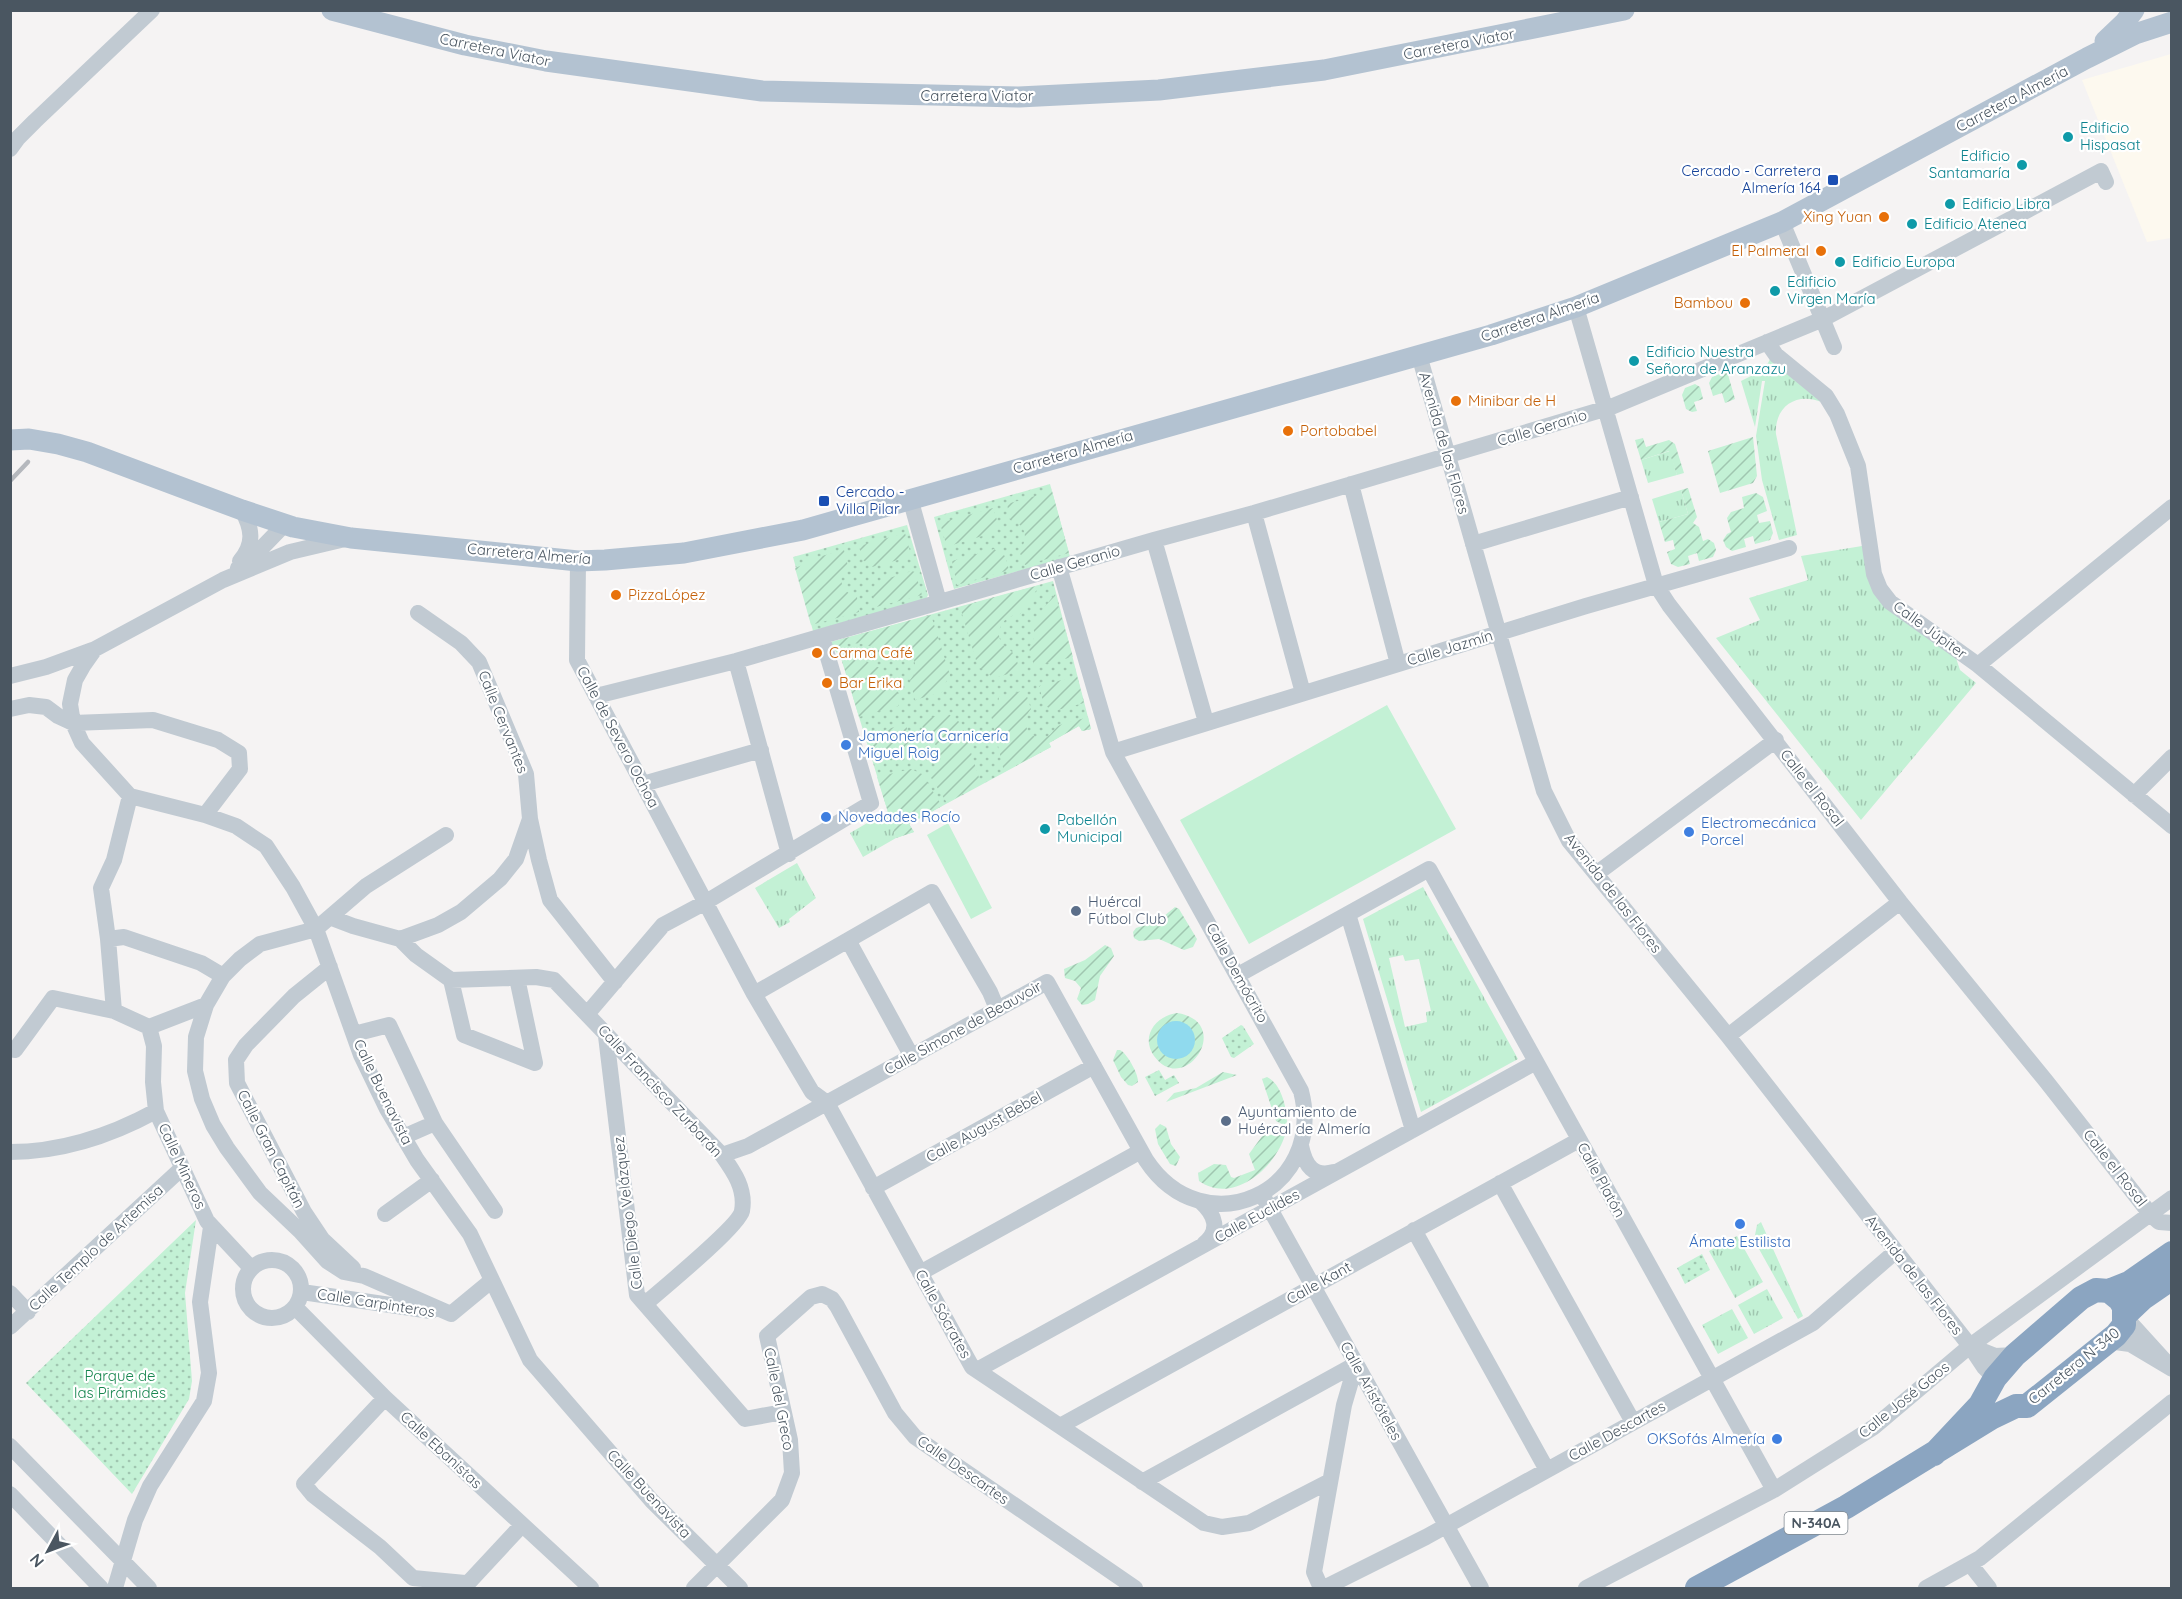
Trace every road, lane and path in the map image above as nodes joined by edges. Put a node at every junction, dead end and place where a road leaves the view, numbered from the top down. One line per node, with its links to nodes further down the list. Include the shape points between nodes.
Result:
1 (152, 10): 8 (street)
2 (332, 10): 3 (main road, Carretera Viator, via 465,45 546,61 762,91 1019,97 1159,90 1324,70)
3 (1624, 10)
4 (2134, 10): 7 (main road)
5 (2172, 22): 7 (main road, via 2135,34)
6 (2172, 37): 7 (main road)
7 (2087, 58): 10 (main road, Carretera Almería)
8 (10, 149)
9 (2106, 182): 12 (street, Calle Geranio, via 2101,171)
10 (1782, 222): 11 (main road, Carretera Almería); 12 (street)
11 (1576, 307): 15 (main road, Carretera Almería); 16 (street, Calle el Rosal)
12 (1822, 319): 13 (street, Calle Geranio); 14 (street)
13 (1767, 342): 16 (street, Calle Geranio); 42 (street, Calle Júpiter, via 1776,355 1826,396 1837,414 1858,466 1874,574 1880,589 1890,602)
14 (1834, 348)
15 (1419, 355): 18 (street, Avenida de las Flores); 21 (main road, Carretera Almería)
16 (1605, 409): 18 (street, Calle Geranio); 20 (street, Calle el Rosal)
17 (10, 440): 23 (main road, Carretera Almería, via 29,439 87,452)
18 (1448, 456): 19 (street, Calle Geranio); 28 (street, Avenida de las Flores)
19 (1351, 484): 24 (street, Calle Geranio); 41 (street)
20 (1631, 497): 28 (street); 34 (street, Calle el Rosal)
21 (910, 498): 31 (main road, Carretera Almería, via 803,530 684,553); 35 (street)
22 (2172, 507): 42 (street)
23 (242, 510): 25 (main road, Carretera Almería); 33 (street, via 252,539)
24 (1254, 513): 27 (street, Calle Geranio); 44 (street)
25 (289, 525): 26 (main road, Carretera Almería); 30 (street, via 287,542); 33 (street)
26 (351, 538): 30 (street); 31 (main road, Carretera Almería)
27 (1154, 540): 32 (street, Calle Geranio); 47 (street)
28 (1473, 544): 37 (street, Avenida de las Flores)
29 (1789, 548): 34 (street, Calle Jazmín)
30 (267, 561): 33 (street)
31 (578, 561): 45 (street, Calle de Severo Ochoa, via 577,660)
32 (1059, 567): 35 (street, Calle Geranio); 51 (street, Calle Demócrito)
33 (224, 580): 39 (street)
34 (1656, 585): 37 (street, Calle Jazmín); 49 (street, Calle el Rosal)
35 (939, 602): 38 (street, Calle Geranio)
36 (418, 613): 57 (street, Calle Cervantes, via 462,643 479,662 526,774)
37 (1498, 633): 41 (street, Calle Jazmín); 61 (street, Avenida de las Flores, via 1544,791 1569,841)
38 (822, 636): 40 (street, Calle Geranio); 60 (street, via 871,803)
39 (95, 649): 43 (street); 48 (street, via 75,680 70,704)
40 (736, 661): 45 (street, Calle Geranio); 50 (street)
41 (1398, 664): 44 (street, Calle Jazmín)
42 (1978, 665): 54 (street, Calle Júpiter)
43 (10, 676)
44 (1303, 693): 47 (street, Calle Jazmín)
45 (596, 696): 53 (street, Calle de Severo Ochoa)
46 (10, 709): 48 (street, via 46,707)
47 (1206, 722): 51 (street, Calle Jazmín)
48 (73, 723): 55 (street, via 82,743); 56 (street, via 153,720 218,740 239,753 240,769)
49 (1776, 740): 61 (street); 63 (street, Calle el Rosal)
50 (761, 750): 53 (street); 60 (street)
51 (1113, 752): 71 (street, Calle Demócrito)
52 (2172, 757): 54 (street)
53 (643, 784): 62 (street, Calle de Severo Ochoa)
54 (2134, 795): 58 (street, Calle Júpiter)
55 (130, 796): 56 (street, Calle Buenavista); 67 (street, via 114,860 101,888)
56 (205, 814): 66 (street, Calle Buenavista, via 236,826 266,846)
57 (530, 819): 68 (street, Calle Cervantes, via 516,859 485,894 438,925); 75 (street, via 550,900)
58 (2172, 826)
59 (446, 835): 65 (street, Calle Gran Capitán, via 366,886)
60 (789, 854): 62 (street)
61 (1596, 874): 84 (street, Avenida de las Flores)
62 (706, 902): 75 (street, via 663,925); 76 (street, Calle Sócrates)
63 (1900, 902): 84 (street); 110 (street, Calle el Rosal)
64 (1348, 914): 71 (street); 87 (street, Calle Platón, via 1429,869); 92 (street)
65 (332, 918): 66 (street, Calle Gran Capitán); 68 (street)
66 (316, 929): 70 (street, Calle Buenavista); 72 (street, Calle Gran Capitán, via 260,944)
67 (108, 939): 72 (street, via 124,937 201,963); 79 (street)
68 (400, 939): 74 (street)
69 (848, 940): 76 (street); 78 (street, via 932,892); 86 (street)
70 (330, 967): 82 (street, Calle Buenavista); 119 (street, Calle Gran Capitán, via 272,1016 246,1045 236,1060 235,1070 237,1083 304,1212 322,1239)
71 (1238, 975): 95 (street, Calle Demócrito, via 1301,1091 1306,1118)
72 (223, 976): 77 (street, Calle Gran Capitán)
73 (516, 978): 74 (street, Calle Francisco Zurbarán); 74 (street, via 535,1064 464,1035); 80 (street, Calle Francisco Zurbarán, via 554,980)
74 (451, 980)
75 (615, 982): 80 (street)
76 (754, 994): 89 (street, Calle Sócrates, via 812,1092)
77 (206, 1005): 81 (street); 119 (street, Calle Gran Capitán, via 196,1037 195,1071 213,1125 260,1192 327,1261 344,1272)
78 (997, 1009): 86 (street, Calle Simone de Beauvoir); 88 (street, Calle Simone de Beauvoir, via 1047,982)
79 (114, 1011): 81 (street); 85 (street, via 53,998)
80 (588, 1013): 83 (street, Calle Francisco Zurbarán)
81 (149, 1027): 90 (street, Calle Mineros, via 154,1046)
82 (354, 1034): 91 (street, via 389,1025); 93 (street, Calle Buenavista, via 387,1109)
83 (606, 1036): 98 (street, Calle Francisco Zurbarán); 127 (street, Calle Diego Velázquez, via 637,1295)
84 (1728, 1036): 115 (street, Avenida de las Flores)
85 (15, 1050)
86 (912, 1056): 89 (street, Calle Simone de Beauvoir)
87 (1536, 1062): 92 (street, Calle Euclides); 94 (street, Calle Platón)
88 (1094, 1066): 96 (street); 103 (street, Calle August Bebel)
89 (826, 1103): 98 (street, Calle Simone de Beauvoir, via 748,1146); 103 (street, Calle Sócrates)
90 (156, 1111): 97 (street, via 73,1145); 99 (street, Calle Mineros)
91 (435, 1123): 93 (street); 108 (street)
92 (1413, 1130): 100 (street, Calle Euclides)
93 (404, 1137): 101 (street, Calle Buenavista)
94 (1579, 1140): 102 (street, Calle Kant); 139 (street, Calle Platón)
95 (1301, 1146): 100 (street, via 1311,1170 1323,1174); 104 (street, Calle Demócrito, via 1288,1171)
96 (1141, 1151): 106 (street, via 1164,1182); 118 (street)
97 (10, 1152)
98 (722, 1155): 127 (street, Calle Francisco Zurbarán, via 740,1185 742,1214)
99 (182, 1168): 112 (street, Calle Mineros); 128 (street, Calle Templo de Artemisa)
100 (1340, 1170): 107 (street, Calle Euclides)
101 (432, 1180): 109 (street); 121 (street, Calle Buenavista, via 470,1234)
102 (1500, 1183): 113 (street, Calle Kant); 144 (street)
103 (873, 1188): 118 (street, Calle Sócrates)
104 (1262, 1194): 106 (street, via 1229,1204); 107 (street, Calle Aristóteles)
105 (2172, 1198): 110 (street, Calle José Gaos)
106 (1201, 1202): 114 (street, via 1215,1222 1213,1235)
107 (1270, 1209): 114 (street, Calle Euclides); 122 (street, Calle Aristóteles)
108 (495, 1211)
109 (385, 1214)
110 (2151, 1215): 111 (street, via 2159,1222); 133 (street, Calle José Gaos)
111 (2172, 1223)
112 (211, 1227): 117 (street, Calle Mineros); 155 (street, via 200,1302 209,1373 204,1401 150,1486)
113 (1414, 1230): 122 (street, Calle Kant); 148 (street)
114 (1201, 1246): 137 (street, Calle Euclides)
115 (1895, 1252): 133 (street, Avenida de las Flores); 139 (street, Calle Descartes, via 1813,1323)
116 (2172, 1253): 123 (highway, N-340A)
117 (251, 1268): 126 (street, via 267,1260 285,1262 300,1280); 126 (street, via 243,1290 253,1310 274,1318 286,1315)
118 (920, 1273): 137 (street, Calle Sócrates)
119 (364, 1276): 129 (street, Calle Gran Capitán)
120 (2172, 1278): 130 (highway, Carretera N-340 / N-340A)
121 (491, 1281): 129 (street); 157 (street, Calle Buenavista, via 530,1360 652,1501)
122 (1313, 1286): 135 (street, Calle Aristóteles); 145 (street, Calle Kant)
123 (2109, 1292): 130 (highway, Carretera N-340, via 2120,1300); 134 (highway, Carretera N-340 / N-340A, via 2096,1290 2081,1298)
124 (10, 1293): 128 (street)
125 (811, 1298): 143 (street, Calle del Greco, via 767,1336); 164 (street, Calle Descartes, via 822,1294 832,1299 895,1413 915,1437)
126 (298, 1300): 129 (street, Calle Carpinteros); 140 (street, Calle Ebanistas)
127 (645, 1304): 143 (street, Calle Diego Velázquez, via 745,1419)
128 (28, 1312): 131 (street, Calle Templo de Artemisa)
129 (451, 1314)
130 (2124, 1316): 132 (highway, Carretera N-340 / N-340A, via 2124,1325); 136 (street)
131 (10, 1327)
132 (2108, 1341): 136 (street, via 2130,1344); 142 (highway, Carretera N-340 / N-340A, via 2027,1406)
133 (1970, 1346): 134 (street, Avenida de las Flores, via 1995,1356); 138 (street, Avenida de las Flores); 151 (street, Calle José Gaos, via 1874,1427)
134 (2015, 1355): 138 (highway, Carretera N-340 / N-340A)
135 (1356, 1364): 149 (street); 150 (street); 154 (street, Calle Aristóteles)
136 (2172, 1369)
137 (977, 1370): 145 (street, Calle Sócrates)
138 (1995, 1378): 142 (highway, Carretera N-340, via 1998,1393 2008,1404); 147 (highway, Carretera N-340 / N-340A, via 1980,1405)
139 (1712, 1379): 144 (street, Calle Descartes); 151 (street, Calle Platón)
140 (386, 1398): 153 (street, Calle Ebanistas); 153 (street, via 304,1484 313,1495 413,1578 470,1581)
141 (2172, 1402): 156 (street)
142 (2016, 1406): 147 (highway, Carretera N-340 / N-340A)
143 (783, 1412): 157 (street, Calle del Greco, via 792,1473 782,1500)
144 (1633, 1422): 148 (street, Calle Descartes)
145 (1060, 1426): 150 (street, Calle Sócrates)
146 (10, 1446): 155 (street)
147 (1934, 1454): 168 (highway, Carretera N-340 / N-340A)
148 (1547, 1470): 154 (street, Calle Descartes)
149 (1330, 1481): 150 (street, Calle Sócrates, via 1249,1523 1222,1527 1197,1519); 165 (street, via 1314,1572)
150 (1142, 1482)
151 (1774, 1490): 167 (street, Calle José Gaos)
152 (10, 1494): 158 (street)
153 (522, 1525): 161 (street, Calle Ebanistas)
154 (1446, 1526): 165 (street, Calle Descartes); 166 (street, Calle Aristóteles)
155 (122, 1560): 159 (street); 160 (street)
156 (1970, 1564): 169 (street); 170 (street)
157 (717, 1565): 162 (street, Calle del Greco); 163 (street, Calle Buenavista)
158 (100, 1588)
159 (115, 1588)
160 (148, 1588)
161 (591, 1588)
162 (694, 1588)
163 (740, 1588)
164 (1135, 1588)
165 (1322, 1588)
166 (1481, 1588)
167 (1586, 1588)
168 (1697, 1588)
169 (1926, 1588)
170 (1989, 1588)

